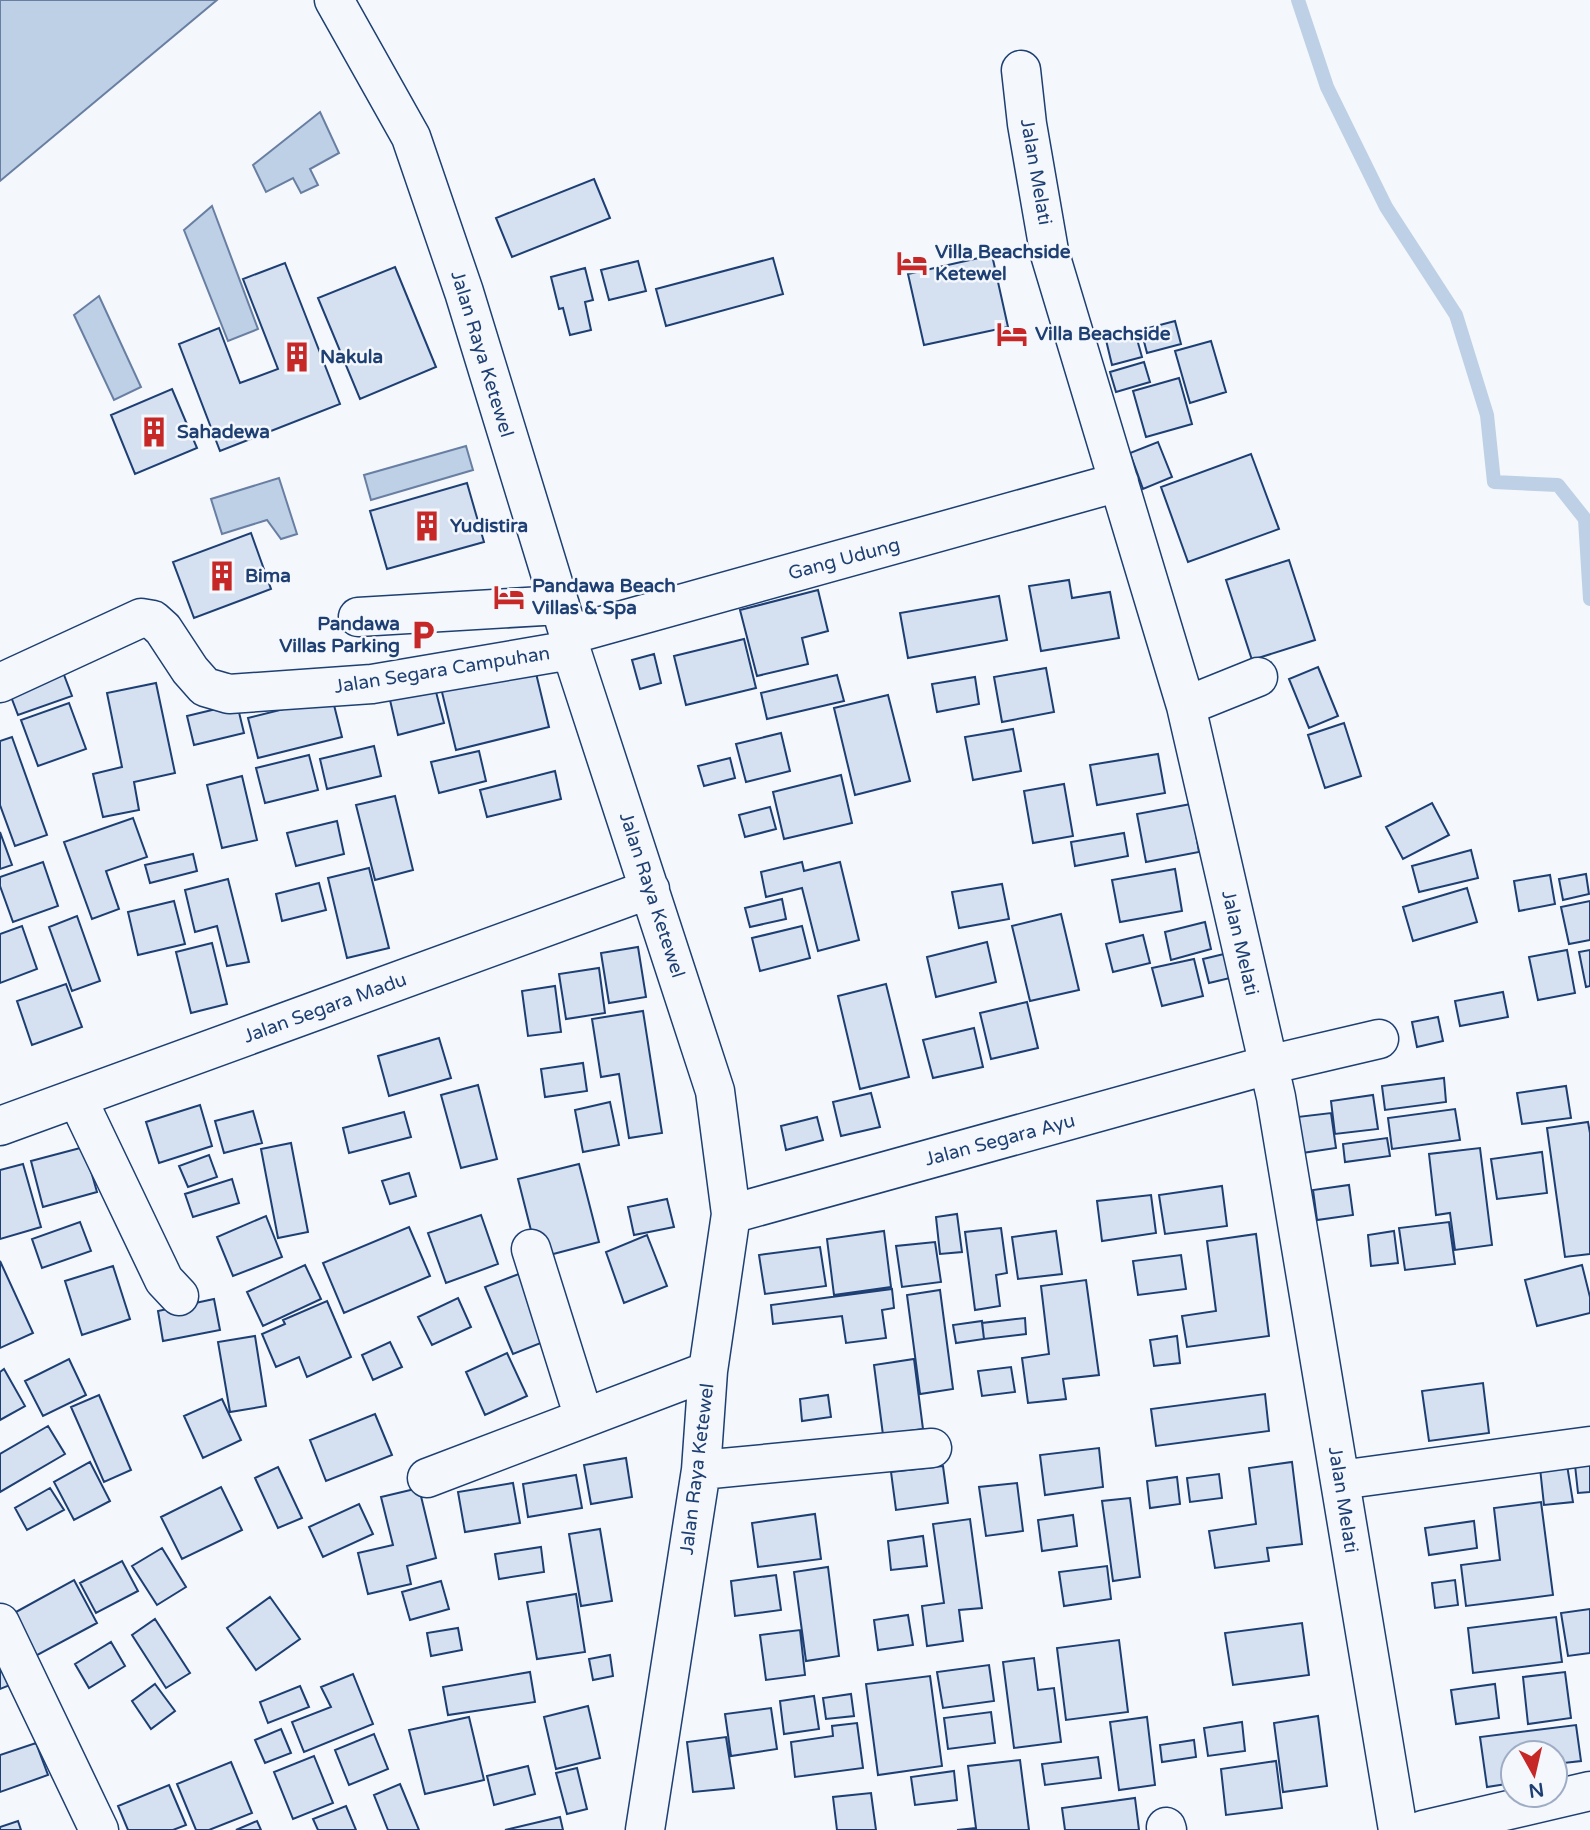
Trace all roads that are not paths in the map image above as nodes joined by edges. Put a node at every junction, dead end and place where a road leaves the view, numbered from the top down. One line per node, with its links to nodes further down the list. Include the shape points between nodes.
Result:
1 (334, 0): 5 (street, Jalan Raya Ketewel, via 411,137 464,292)
2 (1021, 70): 3 (street, Jalan Melati, via 1049,251)
3 (1119, 482): 5 (street, Gang Udung); 8 (street, Jalan Melati)
4 (358, 617): 5 (street)
5 (567, 630): 7 (street, Jalan Segara Campuhan, via 372,684 229,694 205,687 163,629 153,620 141,618); 9 (street, Jalan Raya Ketewel)
6 (1258, 677): 8 (street)
7 (0, 683)
8 (1186, 706): 11 (street, Jalan Melati)
9 (650, 889): 12 (street, Jalan Segara Madu); 14 (street, Jalan Raya Ketewel, via 715,1091)
10 (1379, 1039): 11 (street, Jalan Segara Ayu)
11 (1268, 1065): 14 (street, Jalan Segara Ayu); 23 (street, Jalan Melati)
12 (77, 1098): 13 (street, Jalan Segara Madu); 16 (street, via 164,1280)
13 (0, 1126)
14 (731, 1214): 17 (street, Jalan Raya Ketewel)
15 (531, 1250): 18 (street)
16 (179, 1296)
17 (708, 1371): 18 (street); 21 (street, Jalan Raya Ketewel)
18 (584, 1418): 22 (street)
19 (932, 1447): 21 (street)
20 (1590, 1447): 23 (street)
21 (701, 1470): 27 (street, Jalan Raya Ketewel)
22 (427, 1478)
23 (1340, 1480): 28 (street, Jalan Melati)
24 (0, 1623): 26 (street)
25 (1590, 1791): 29 (street)
26 (99, 1830)
27 (645, 1830)
28 (1398, 1830)
29 (1423, 1830)

